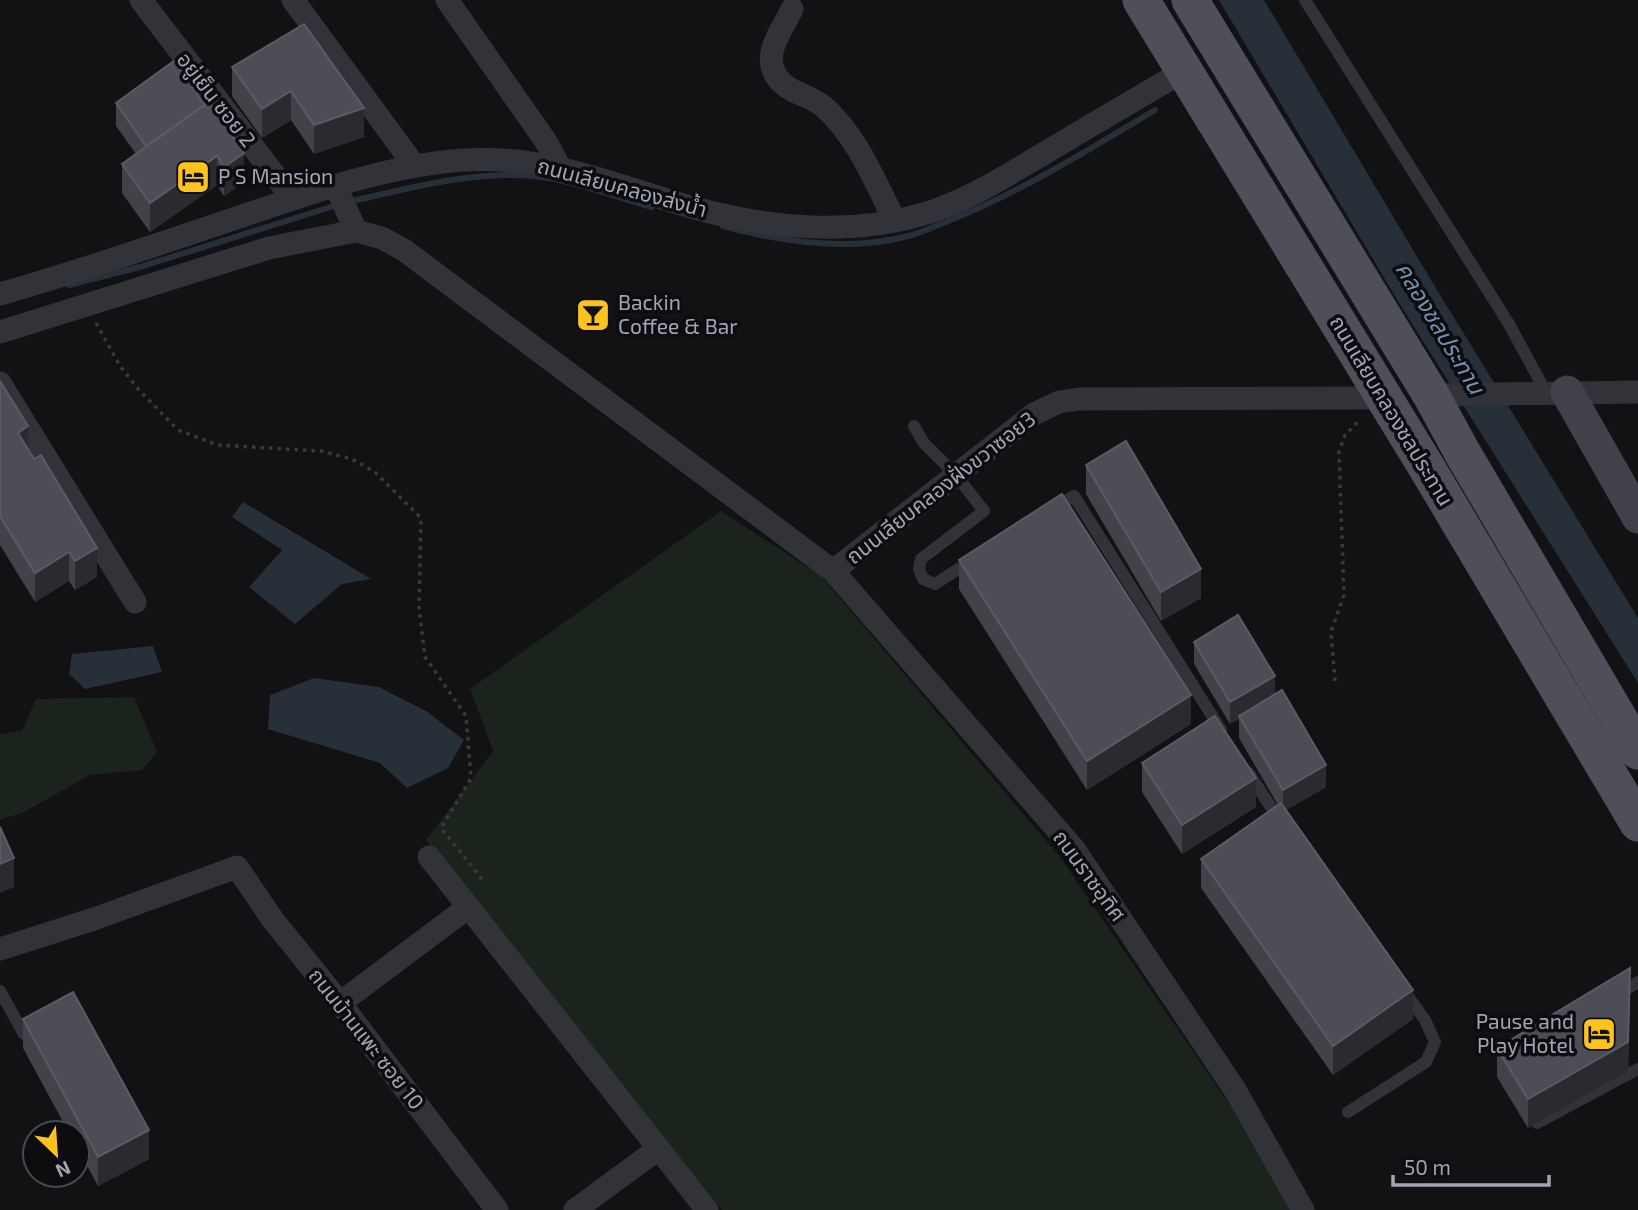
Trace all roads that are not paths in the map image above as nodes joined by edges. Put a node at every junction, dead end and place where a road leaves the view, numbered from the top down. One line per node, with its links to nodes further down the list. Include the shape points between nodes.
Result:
1 (141, 0): 12 (street, อยู่เย็น ซอย 2)
2 (447, 0): 10 (street)
3 (1141, 0): 8 (main road, ถนนเลียบคลองชลประทาน)
4 (1190, 0): 15 (main road, ถนนเลียบคลองชลประทาน)
5 (1305, 0): 21 (lane)
6 (299, 2): 9 (street)
7 (792, 9): 13 (street, via 774,42 775,74 786,87 823,106 852,139)
8 (1184, 71): 13 (street, ถนนเลียบคลองส่งน้ำ, via 990,186); 19 (main road, ถนนเลียบคลองชลประทาน)
9 (414, 165): 10 (street, ถนนเลียบคลองส่งน้ำ, via 504,159); 11 (street, ถนนเลียบคลองส่งน้ำ)
10 (559, 166): 13 (street, ถนนเลียบคลองส่งน้ำ, via 715,214 782,225 843,227)
11 (337, 187): 12 (street, ถนนเลียบคลองส่งน้ำ); 14 (street)
12 (293, 200): 16 (street, ถนนเลียบคลองส่งน้ำ)
13 (895, 221)
14 (356, 231): 17 (street, via 269,248); 30 (street, ถนนเลียบคลองฝั่งขวาซอย3, via 404,250)
15 (1346, 255): 19 (main road, via 1344,302 1384,371 1378,376); 22 (main road, ถนนเลียบคลองชลประทาน)
16 (0, 294)
17 (0, 332)
18 (0, 383): 31 (street)
19 (1380, 391): 25 (main road, ถนนเลียบคลองชลประทาน); 26 (street, ถนนเลียบคลองฝั่งขวาซอย3, via 1059,402 1034,414)
20 (1638, 392): 21 (street)
21 (1557, 393): 22 (street); 27 (main road)
22 (1431, 395): 24 (main road, ถนนเลียบคลองชลประทาน)
23 (914, 426): 26 (lane, via 923,442)
24 (1462, 452): 25 (main road, via 1434,417 1415,413 1409,429); 33 (main road, ถนนเลียบคลองชลประทาน)
25 (1427, 468): 35 (main road, ถนนเลียบคลองชลประทาน)
26 (956, 475): 29 (lane, via 984,511 921,559 919,569 923,579 935,584); 30 (street, ถนนเลียบคลองฝั่งขวาซอย3)
27 (1638, 517)
28 (1039, 518): 32 (lane, via 1074,496)
29 (981, 554)
30 (833, 571): 53 (street, ถนนราชอุทิศ, via 1074,849 1235,1090)
31 (135, 602)
32 (1230, 744)
33 (1638, 751)
34 (1237, 755): 36 (lane)
35 (1638, 823)
36 (1290, 836)
37 (429, 857): 38 (street)
38 (467, 908): 43 (street); 49 (street)
39 (0, 949): 43 (street, ถนนบ้านแพะ ซอย 10, via 237,867)
40 (1393, 977): 48 (lane, via 1425,1020 1435,1042 1426,1062)
41 (1638, 982): 44 (lane)
42 (0, 991): 45 (lane)
43 (340, 1003): 50 (street, ถนนบ้านแพะ ซอย 10)
44 (1604, 1004)
45 (24, 1034)
46 (1638, 1069): 47 (lane, via 1537,1123)
47 (1523, 1101)
48 (1348, 1112)
49 (658, 1149): 51 (street); 52 (street)
50 (497, 1210)
51 (575, 1210)
52 (707, 1210)
53 (1303, 1210)

